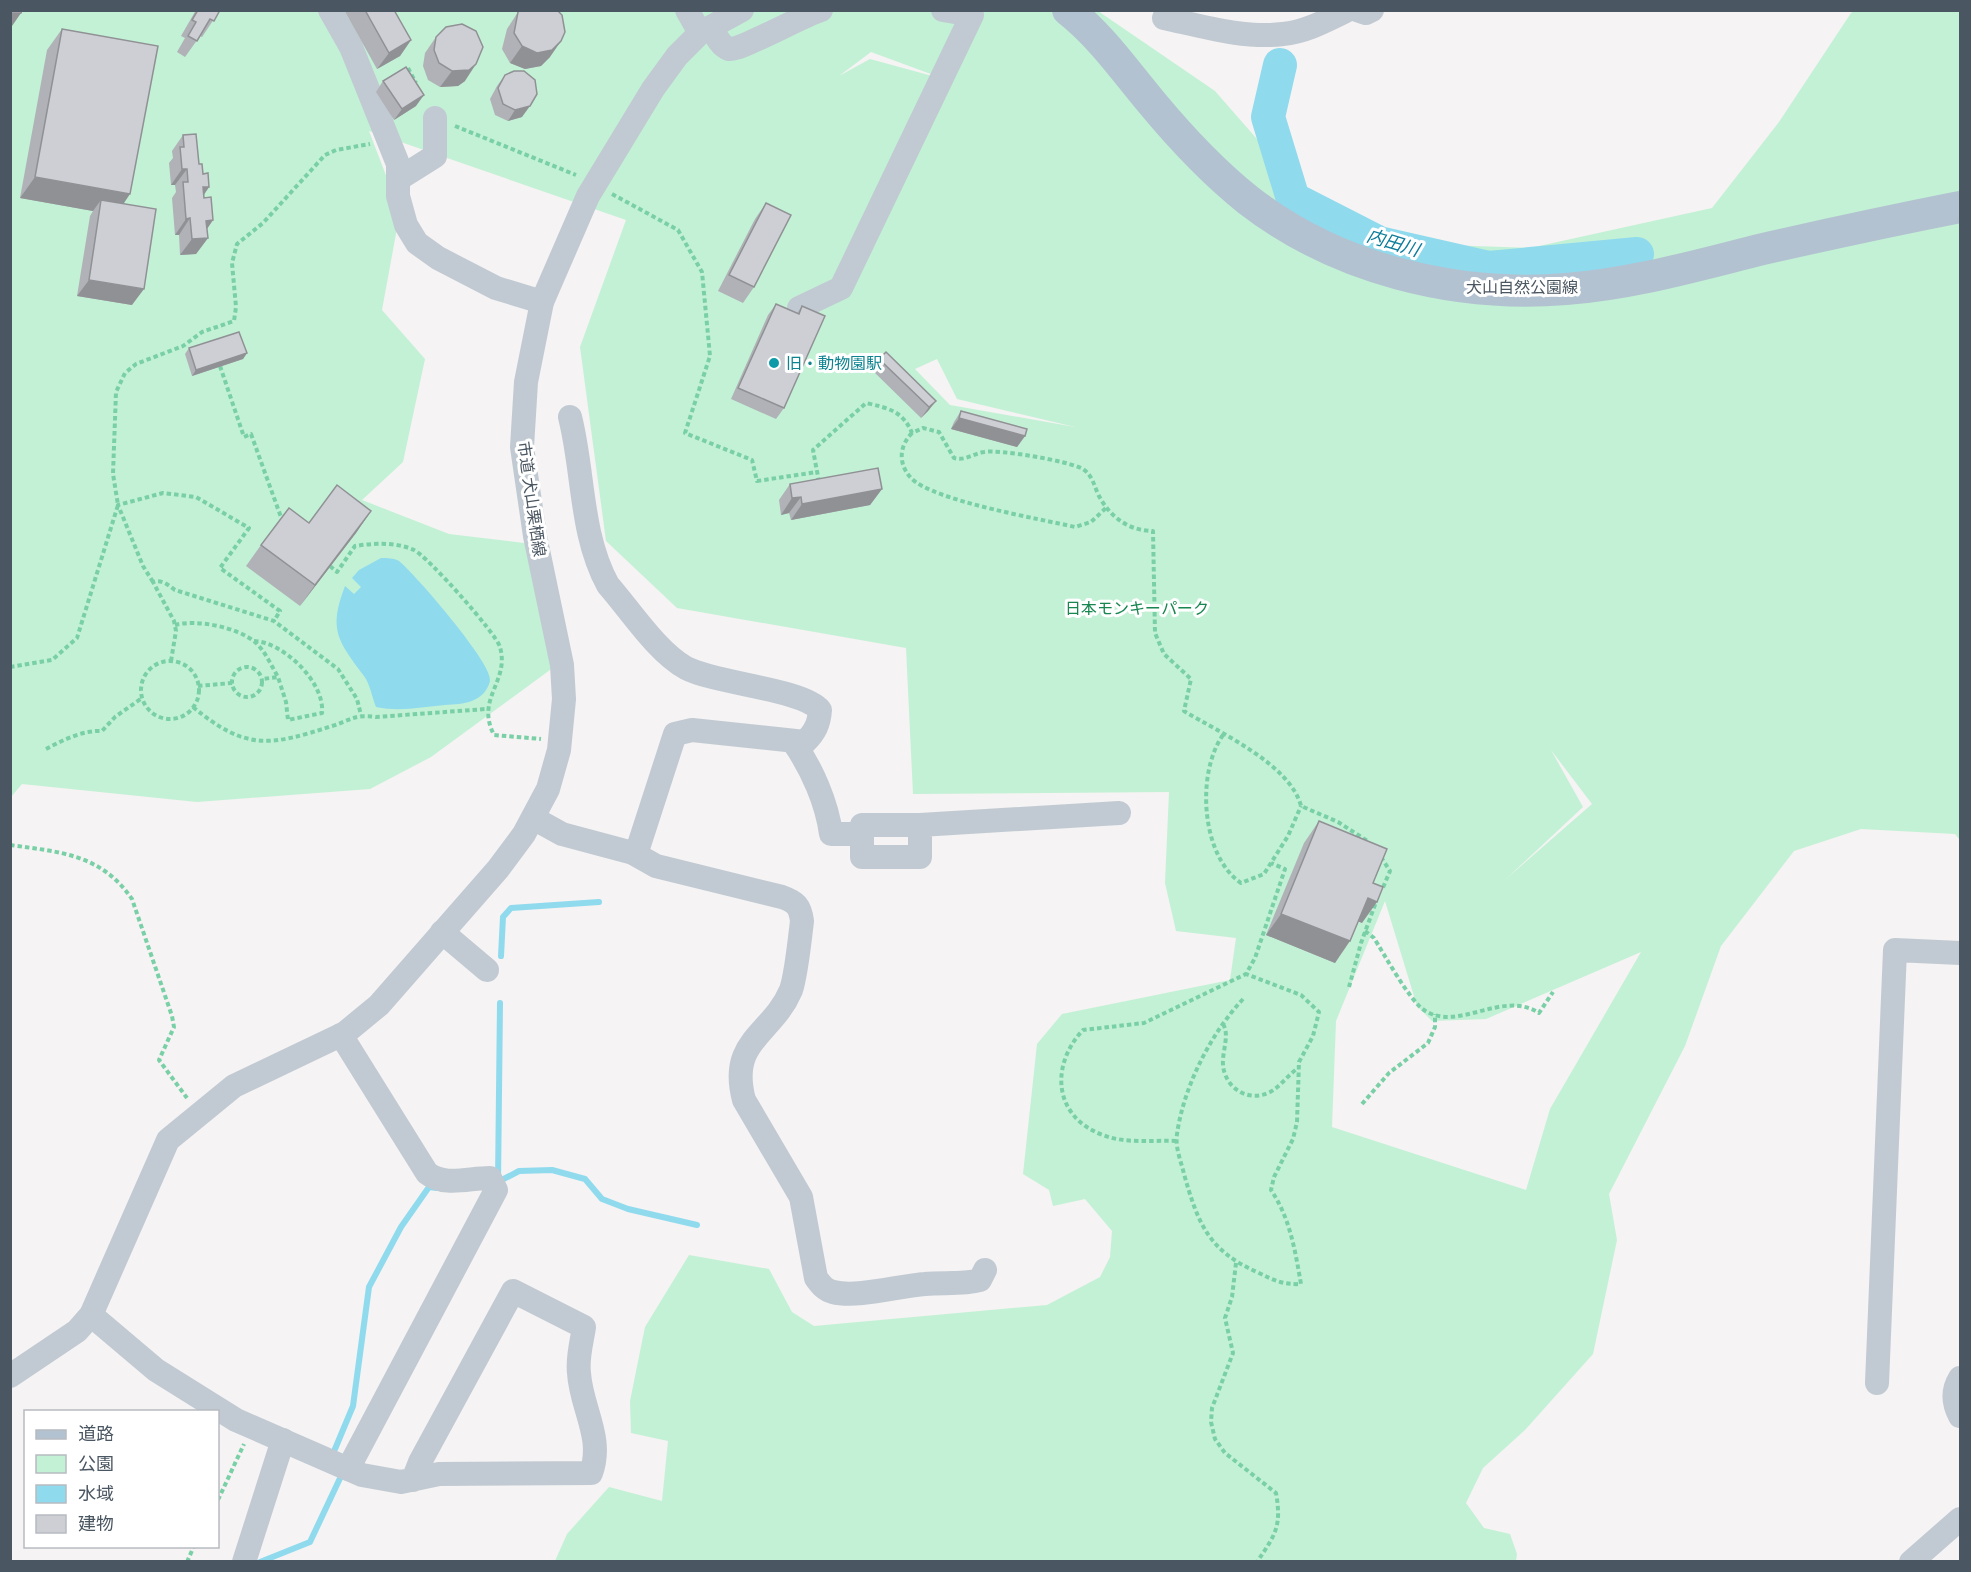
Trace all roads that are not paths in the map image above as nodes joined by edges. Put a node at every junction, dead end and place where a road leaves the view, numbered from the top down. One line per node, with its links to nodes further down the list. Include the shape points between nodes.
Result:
1 (330, 10): 13 (street, via 351,47 398,164)
2 (687, 10): 11 (street)
3 (742, 10): 11 (street, 市道 犬山栗栖線)
4 (821, 10): 11 (street, via 740,49 729,49)
5 (943, 10): 16 (street, via 972,15 841,288)
6 (1068, 10): 14 (main road, 犬山自然公園線, via 1093,30 1199,155 1248,200 1314,242 1395,274 1462,288 1565,289 1638,279)
7 (1348, 10): 10 (street, via 1311,28 1282,35 1245,33)
8 (1357, 10): 9 (street)
9 (1372, 10)
10 (1164, 18)
11 (705, 30): 15 (street, 市道 犬山栗栖線, via 677,56 653,89 588,196)
12 (435, 118): 13 (street, via 435,156)
13 (400, 178): 15 (street, via 398,196 406,225 417,243 496,288)
14 (1960, 207)
15 (542, 302): 21 (street, 市道 犬山栗栖線, via 526,381 522,447 535,536 562,665 564,699 556,765)
16 (799, 308)
17 (570, 417): 18 (street, via 578,446 585,511 608,585 666,654 685,667 716,679 814,703 820,710 814,734 805,742)
18 (795, 743): 22 (street, via 823,802 831,834); 23 (street, via 692,730 675,734)
19 (1119, 813): 20 (street)
20 (920, 825): 22 (street, via 862,825); 22 (street, via 920,858 862,858)
21 (529, 826): 23 (street); 24 (street, 市道 犬山栗栖線)
22 (861, 834)
23 (633, 853): 28 (street, via 656,866 782,897 796,903 801,911 792,988 742,1057 740,1084 744,1100 801,1197 816,1278 823,1288 850,1293 970,1283 980,1280)
24 (442, 932): 26 (street); 27 (street, 市道 犬山栗栖線, via 379,1005)
25 (1960, 953): 32 (street, via 1895,950)
26 (487, 970)
27 (341, 1035): 29 (street, 市道 犬山栗栖線, via 234,1086 168,1140); 35 (street, via 427,1173 448,1181 490,1178 496,1190)
28 (985, 1270)
29 (91, 1315): 30 (street, via 77,1331); 34 (street, via 156,1370 236,1420)
30 (10, 1376)
31 (1960, 1378): 33 (street, via 1954,1393)
32 (1877, 1383)
33 (1960, 1416)
34 (283, 1440): 35 (street); 38 (street)
35 (348, 1469): 36 (street, via 378,1480)
36 (413, 1480): 36 (street, via 513,1291 584,1327 578,1373 597,1458 591,1473 439,1474)
37 (1960, 1519): 39 (street)
38 (244, 1562)
39 (1911, 1562)

